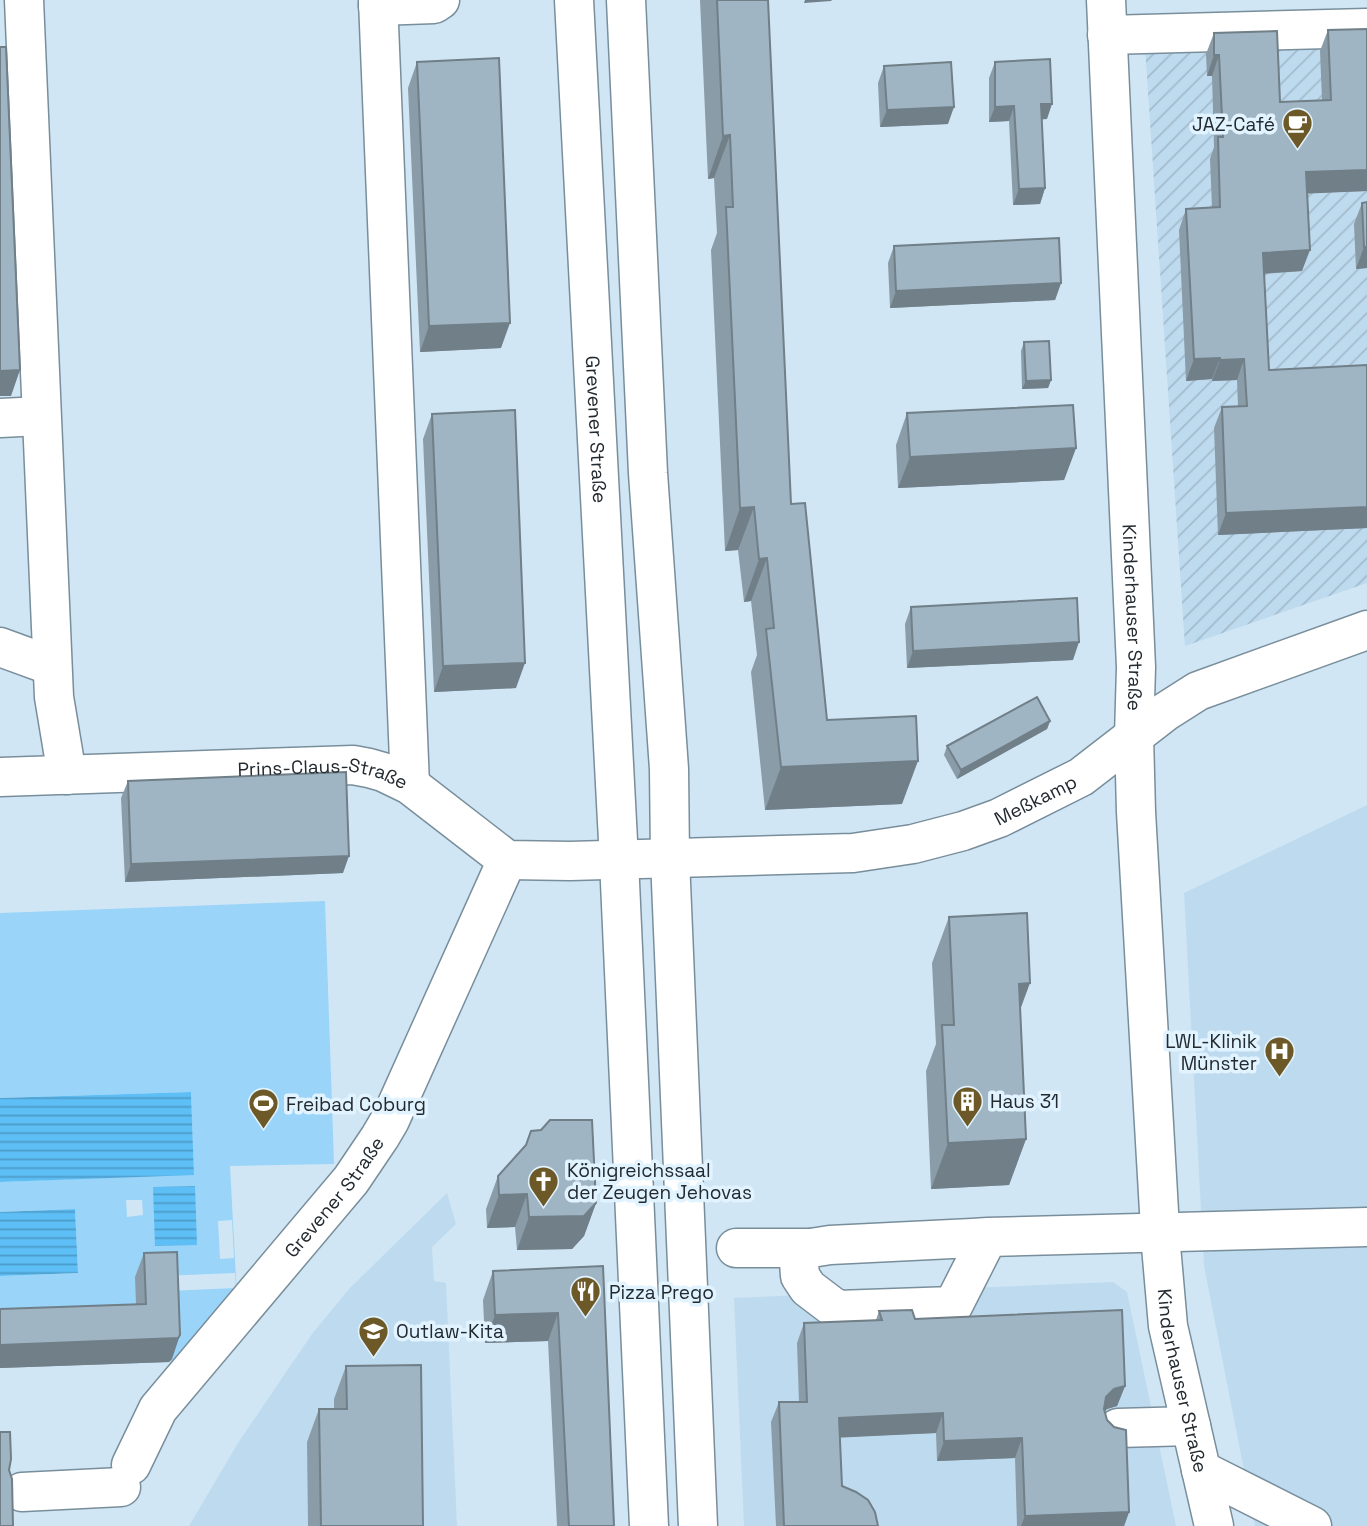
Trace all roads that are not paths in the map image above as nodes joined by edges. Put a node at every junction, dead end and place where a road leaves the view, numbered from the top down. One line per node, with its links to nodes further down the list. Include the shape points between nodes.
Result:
1 (440, 0): 4 (street, via 434,4)
2 (574, 0): 19 (street, Grevener Straße)
3 (626, 0): 17 (street, via 648,473 669,769)
4 (378, 3): 16 (street)
5 (16, 15): 8 (street)
6 (1106, 17): 7 (street); 13 (street, Kinderhauser Straße, via 1136,667)
7 (1367, 28)
8 (41, 416): 9 (street); 12 (street)
9 (0, 418)
10 (1367, 630): 13 (street, Meßkamp, via 1198,691)
11 (0, 647): 12 (street)
12 (52, 666): 14 (street)
13 (1134, 736): 17 (street, Meßkamp, via 1081,777 963,831 853,853); 21 (street, Kinderhauser Straße)
14 (66, 775): 15 (street, Prins-Claus-Straße); 16 (street, Prins-Claus-Straße, via 353,765)
15 (0, 778)
16 (410, 785): 18 (street, Prins-Claus-Straße)
17 (670, 859): 19 (street); 30 (street)
18 (507, 860): 19 (street); 28 (street, Grevener Straße, via 380,1137 351,1180 158,1409 126,1476)
19 (620, 860): 29 (street, Grevener Straße)
20 (1367, 1227): 21 (street)
21 (1160, 1233): 22 (street); 25 (street, Kinderhauser Straße, via 1168,1326)
22 (988, 1237): 24 (street); 24 (street, via 953,1306 837,1310 808,1289 800,1276 799,1262)
23 (736, 1248): 24 (street)
24 (811, 1248)
25 (1191, 1426): 26 (street); 27 (street, Kinderhauser Straße)
26 (1118, 1428)
27 (1201, 1470): 31 (street, Kinderhauser Straße); 32 (street)
28 (22, 1492)
29 (649, 1526)
30 (698, 1526)
31 (1214, 1526)
32 (1312, 1526)

